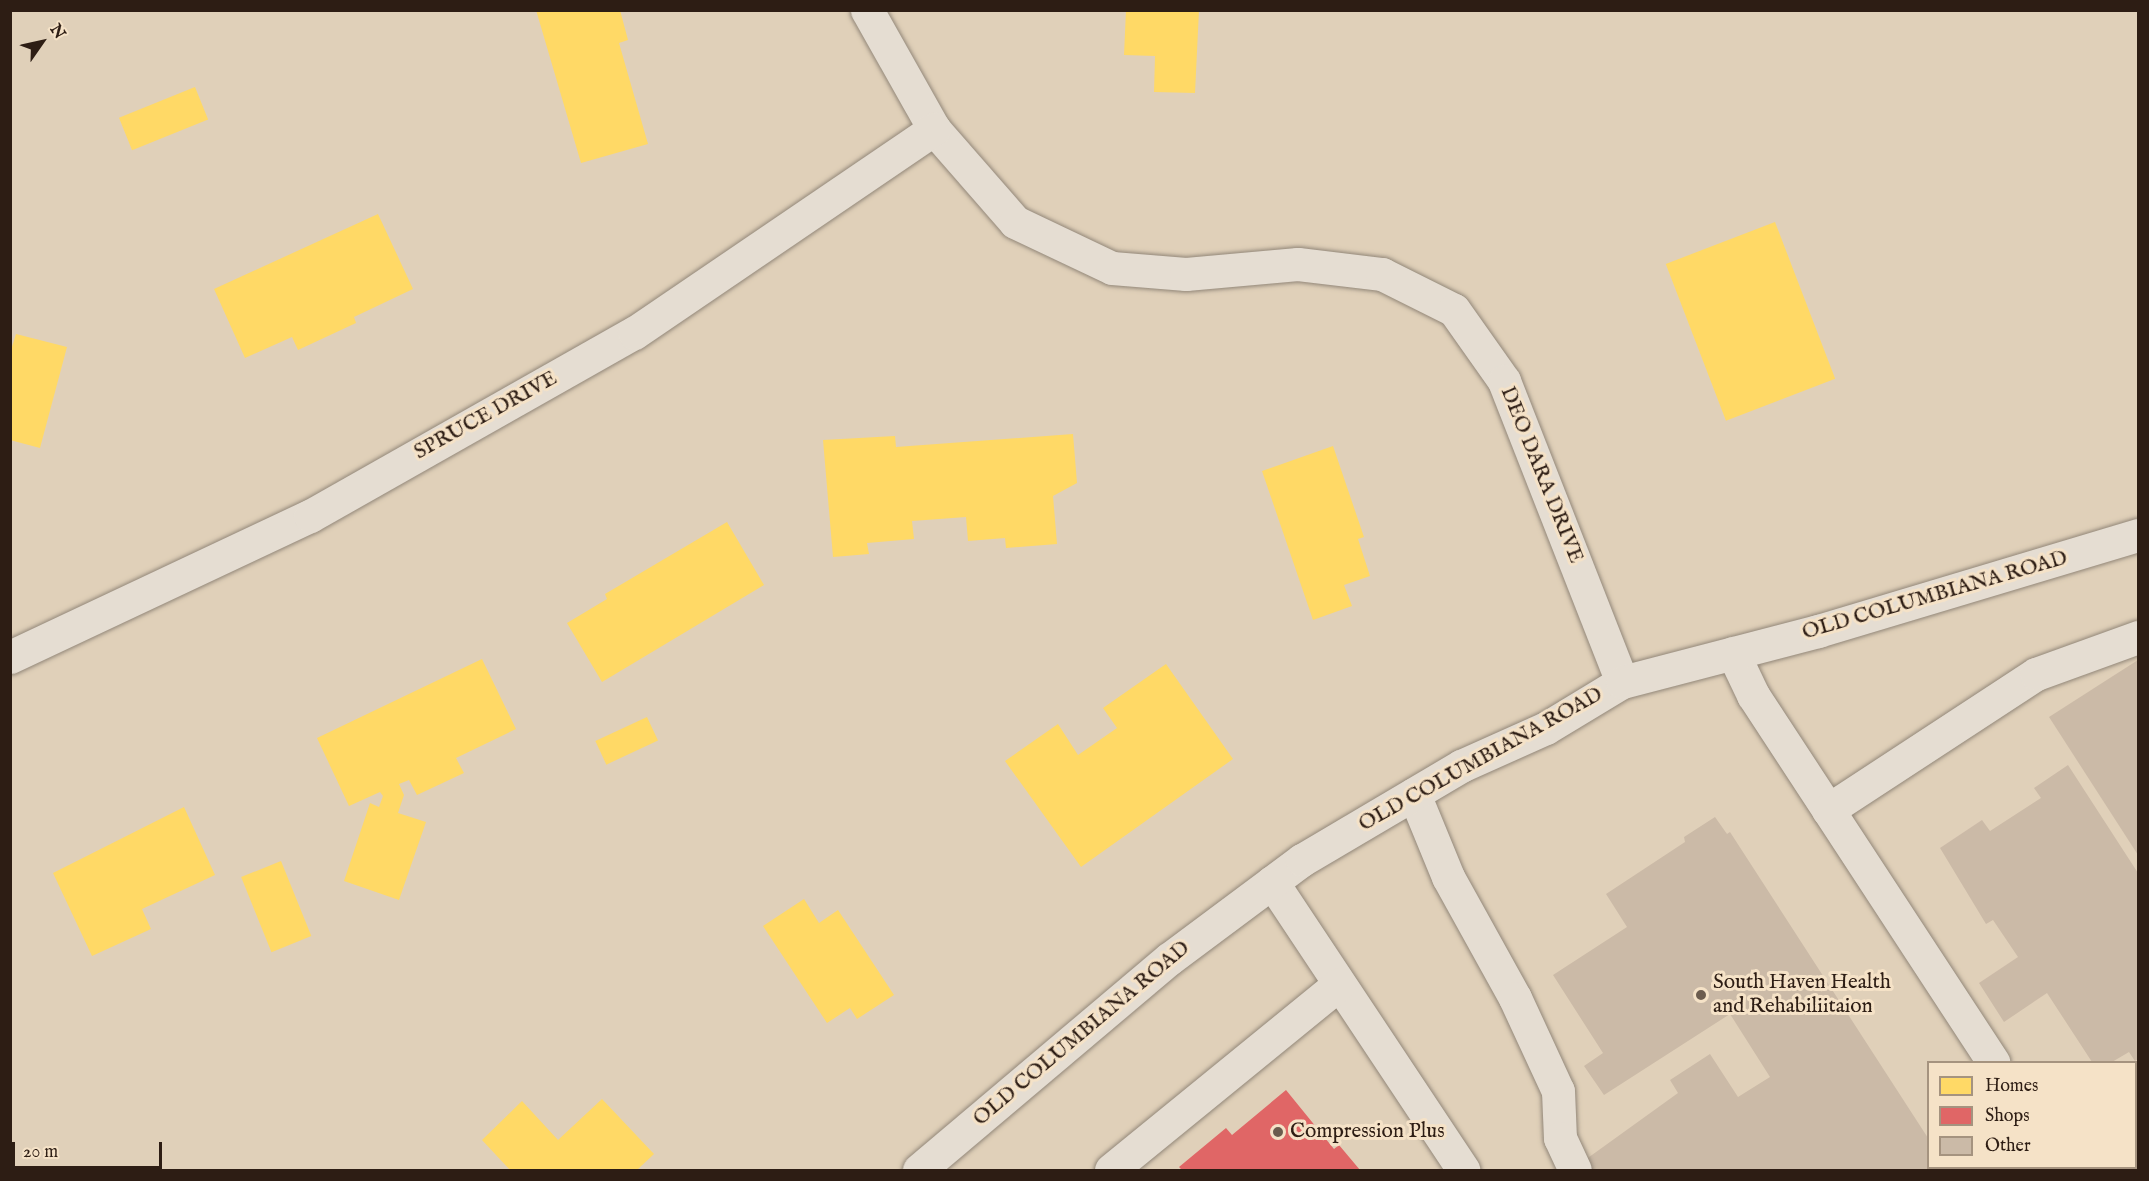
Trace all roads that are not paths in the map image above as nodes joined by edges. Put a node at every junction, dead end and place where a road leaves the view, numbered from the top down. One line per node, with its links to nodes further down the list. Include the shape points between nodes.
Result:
1 (867, 10): 2 (street, DEO DARA DRIVE)
2 (934, 129): 6 (street, SPRUCE DRIVE, via 634,333 310,516); 7 (street, DEO DARA DRIVE, via 1015,222 1112,268 1186,274 1298,264 1382,274 1454,310 1504,381)
3 (2139, 535): 5 (street, OLD COLUMBIANA ROAD)
4 (2139, 637): 9 (street, via 2036,674)
5 (1733, 653): 7 (street, OLD COLUMBIANA ROAD); 9 (street, via 1753,695)
6 (10, 657)
7 (1622, 682): 8 (street, OLD COLUMBIANA ROAD, via 1546,728 1461,766)
8 (1414, 794): 10 (street, OLD COLUMBIANA ROAD); 16 (street, via 1448,877 1515,998 1558,1091 1560,1138)
9 (1828, 810): 12 (street)
10 (1272, 882): 11 (street); 13 (street, OLD COLUMBIANA ROAD, via 1169,959)
11 (1340, 984): 14 (street); 15 (street)
12 (1992, 1061)
13 (920, 1170)
14 (1111, 1170)
15 (1463, 1170)
16 (1575, 1170)

